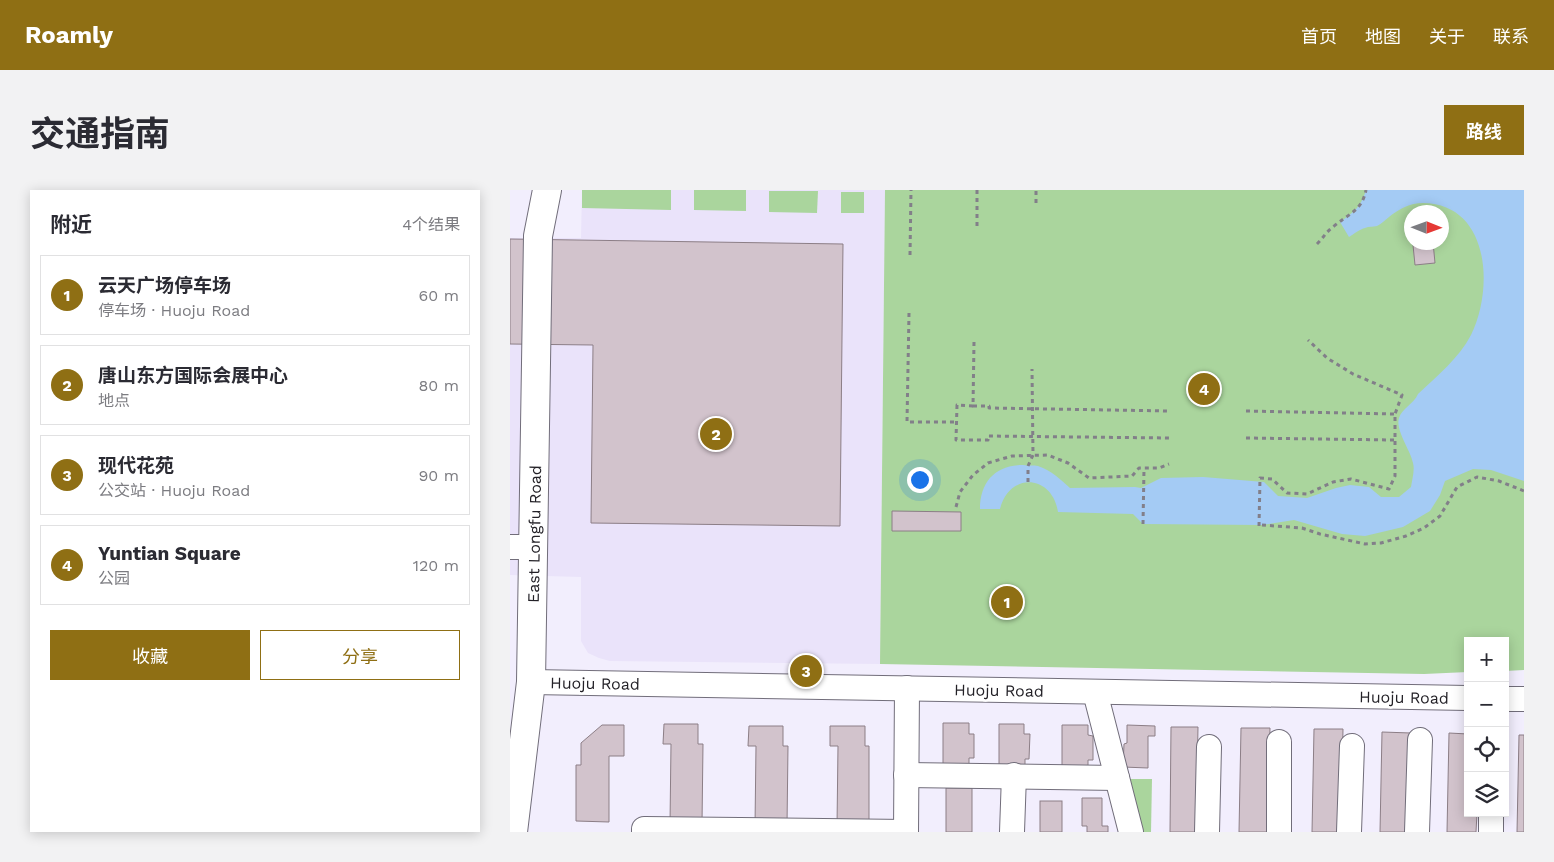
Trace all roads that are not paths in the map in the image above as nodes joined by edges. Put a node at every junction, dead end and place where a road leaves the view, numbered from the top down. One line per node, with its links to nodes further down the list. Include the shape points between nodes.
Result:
1 (529, 190): 3 (main road, East Longfu Road)
2 (547, 190): 3 (main road, East Longfu Road)
3 (538, 236): 4 (main road, East Longfu Road)
4 (522, 547): 5 (main road, East Longfu Road)
5 (531, 682): 6 (street, Huoju Road); 21 (main road, East Longfu Road)
6 (907, 688): 7 (street, Huoju Road); 15 (street)
7 (1094, 692): 8 (street, Huoju Road); 17 (street)
8 (1464, 698)
9 (1509, 699): 10 (street)
10 (1524, 699)
11 (1420, 740): 29 (street)
12 (1280, 742): 27 (street)
13 (1352, 746): 28 (street)
14 (1210, 747): 26 (street)
15 (906, 774): 16 (street); 23 (street)
16 (1014, 775): 17 (street); 24 (street)
17 (1117, 778): 25 (street)
18 (1491, 817): 30 (street)
19 (725, 831): 20 (street); 22 (street, via 644,829)
20 (796, 831): 23 (street)
21 (513, 832)
22 (644, 832)
23 (906, 832)
24 (1012, 832)
25 (1131, 832)
26 (1207, 832)
27 (1279, 832)
28 (1349, 832)
29 (1417, 832)
30 (1491, 832)

